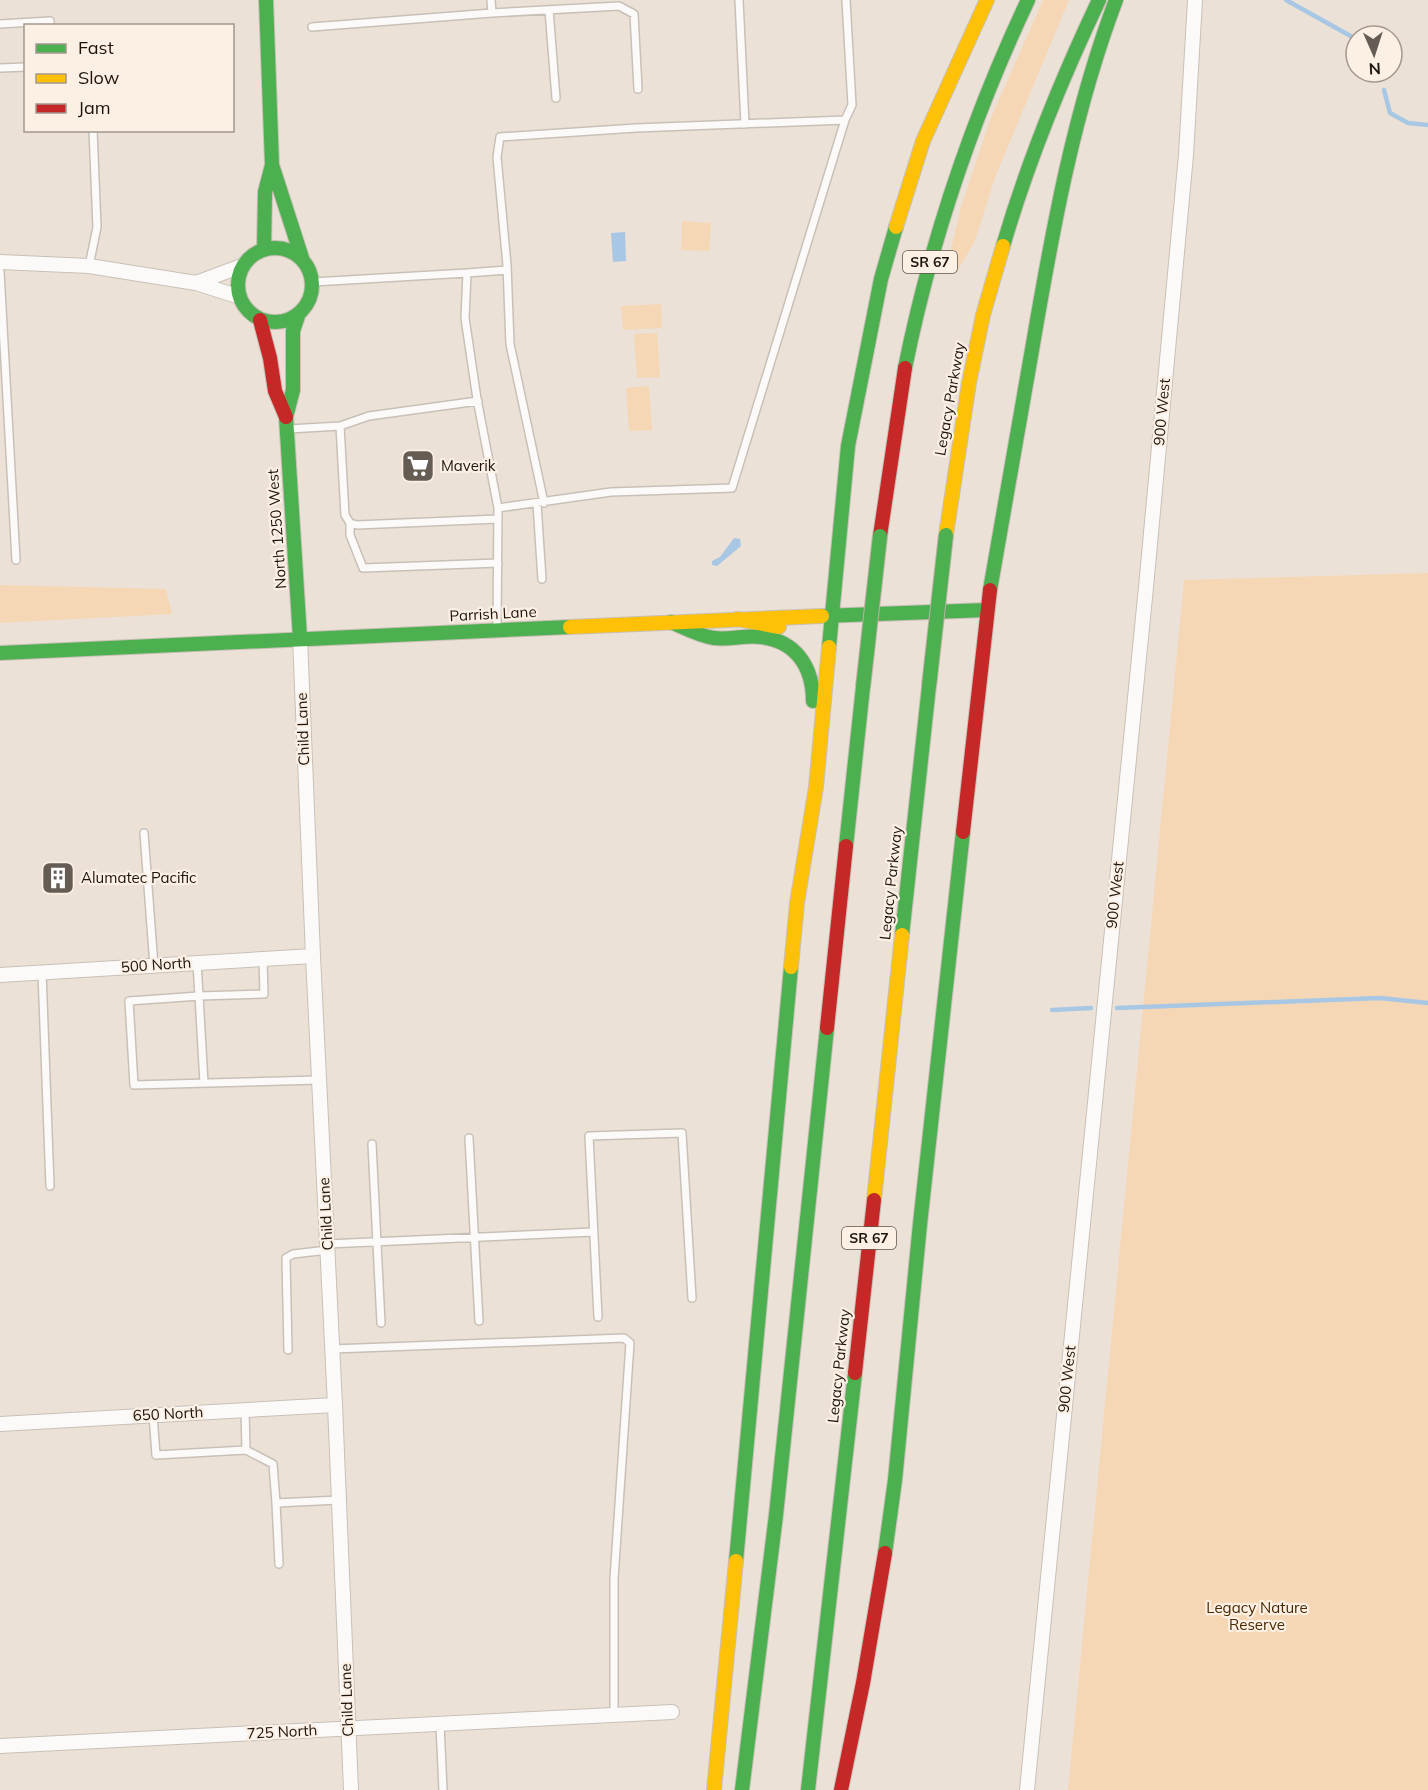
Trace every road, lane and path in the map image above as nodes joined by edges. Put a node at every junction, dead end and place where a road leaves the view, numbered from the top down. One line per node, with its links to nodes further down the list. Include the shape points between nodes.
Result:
1 (266, 0): 22 (main road)
2 (491, 0): 11 (lane)
3 (739, 0): 20 (lane)
4 (846, 0): 19 (lane, via 852,105)
5 (987, 0): 47 (main road, via 923,141 881,279 848,446)
6 (1028, 0): 96 (main road, SR 67, bridge, via 985,93 959,165 936,239 902,385 880,536 776,1515)
7 (1099, 0): 97 (main road, Legacy Parkway / SR 67, bridge, via 1047,116 1008,228 979,330 953,473)
8 (1116, 0): 46 (main road, via 1077,120 1045,272)
9 (1195, 0): 99 (street, 900 West, via 1186,155 1148,564)
10 (549, 10): 11 (lane); 17 (lane, via 619,6 634,14); 18 (lane)
11 (492, 13): 14 (lane)
12 (0, 24): 13 (lane)
13 (50, 24)
14 (312, 27)
15 (24, 67): 16 (lane)
16 (0, 68)
17 (638, 89)
18 (556, 98)
19 (845, 120): 20 (lane); 39 (lane, via 732,488 611,492)
20 (745, 124): 28 (lane, via 500,137 497,157)
21 (93, 132): 27 (lane, via 98,227)
22 (272, 165): 23 (main road, via 265,192); 24 (main road, via 283,189 290,226)
23 (264, 249): 24 (main road, via 283,248); 26 (main road)
24 (302, 258): 31 (main road)
25 (0, 262): 27 (street)
26 (244, 264): 32 (street); 33 (main road, via 237,289)
27 (89, 266): 32 (street)
28 (507, 270): 30 (lane); 39 (lane, via 510,344)
29 (0, 272): 43 (lane)
30 (467, 273): 31 (lane); 36 (lane, via 465,318)
31 (313, 282): 34 (main road, via 309,301)
32 (196, 283): 33 (street)
33 (240, 297): 35 (main road, via 247,310)
34 (298, 316): 35 (main road, via 280,322); 37 (main road, North 1250 West, via 293,331 293,390)
35 (260, 320): 37 (main road, North 1250 West)
36 (478, 401): 38 (lane, via 369,416); 40 (lane)
37 (286, 423): 38 (lane); 52 (main road, North 1250 West)
38 (340, 426): 42 (lane, via 345,509)
39 (540, 503): 40 (lane); 45 (lane)
40 (498, 508): 41 (lane)
41 (498, 519): 42 (lane); 44 (lane)
42 (350, 523): 44 (lane, via 350,535 363,568)
43 (16, 560)
44 (498, 563): 50 (lane)
45 (542, 579)
46 (987, 610): 47 (main road, Parrish Lane); 98 (main road, via 895,1480 863,1683)
47 (831, 615): 48 (main road, Parrish Lane); 55 (main road)
48 (737, 619): 49 (main road, Parrish Lane); 51 (main road)
49 (671, 622): 50 (main road, Parrish Lane); 57 (main road, via 713,638 770,639 794,649 807,664 814,687)
50 (497, 630): 52 (main road, Parrish Lane)
51 (790, 632)
52 (300, 638): 54 (main road, Parrish Lane); 58 (street, Child Lane)
53 (812, 649): 55 (main road)
54 (0, 653)
55 (826, 678): 57 (main road, via 816,787)
56 (144, 833): 61 (lane)
57 (797, 903): 95 (main road)
58 (313, 956): 59 (street, 500 North); 65 (street, Child Lane)
59 (263, 959): 60 (street, 500 North); 64 (lane, via 264,994)
60 (197, 963): 61 (street, 500 North); 64 (lane)
61 (154, 966): 62 (street, 500 North)
62 (42, 972): 63 (street, 500 North); 69 (lane)
63 (0, 975)
64 (200, 996): 66 (lane); 66 (lane, via 129,1001 134,1085)
65 (319, 1080): 66 (lane); 73 (street, Child Lane)
66 (204, 1083)
67 (470, 1138): 71 (lane)
68 (372, 1144): 72 (lane)
69 (50, 1186)
70 (594, 1232): 71 (lane); 74 (lane, via 589,1136 682,1133); 75 (lane)
71 (475, 1237): 72 (lane); 76 (lane)
72 (377, 1242): 73 (lane); 77 (lane)
73 (327, 1247): 78 (street, Child Lane); 79 (lane, via 285,1258)
74 (692, 1298)
75 (598, 1317)
76 (479, 1321)
77 (381, 1323)
78 (333, 1349): 80 (street, Child Lane); 89 (lane, via 628,1340 615,1579)
79 (288, 1350)
80 (335, 1405): 81 (street, 650 North); 85 (street, Child Lane)
81 (245, 1410): 82 (street, 650 North); 84 (lane)
82 (153, 1415): 83 (street, 650 North); 84 (lane, via 156,1455)
83 (0, 1424)
84 (246, 1450): 86 (lane, via 273,1464)
85 (339, 1500): 86 (lane); 91 (street, Child Lane)
86 (276, 1503): 87 (lane)
87 (279, 1564)
88 (672, 1712): 89 (street, 725 North)
89 (614, 1714): 90 (street, 725 North)
90 (440, 1724): 91 (street, 725 North); 94 (lane)
91 (348, 1728): 92 (street, 725 North); 93 (street, Child Lane)
92 (0, 1746)
93 (351, 1790)
94 (443, 1790)
95 (714, 1790)
96 (742, 1790)
97 (808, 1790)
98 (841, 1790)
99 (1027, 1790)

